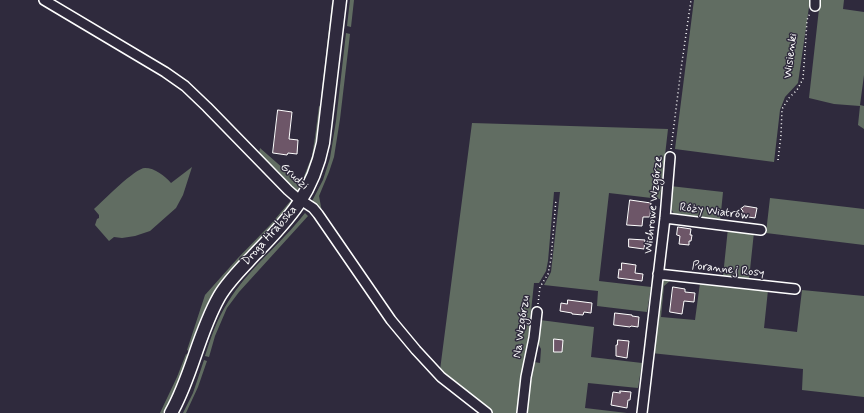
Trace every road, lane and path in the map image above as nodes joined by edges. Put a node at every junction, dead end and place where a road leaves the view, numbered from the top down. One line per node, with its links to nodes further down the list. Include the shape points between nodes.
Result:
1 (44, 0): 8 (street, Grudzi, via 185,86)
2 (340, 0): 8 (street, Droga Hrabska, via 322,148 313,179)
3 (692, 0): 5 (path, Wichrowe Wzgórze)
4 (815, 3): 6 (path, Wisienki, via 807,20 803,79 782,109)
5 (670, 157): 9 (street, Wichrowe Wzgórze)
6 (778, 160)
7 (556, 199): 13 (path, Na Wzgórzu, via 551,258 548,274 540,287)
8 (301, 201): 14 (street, Droga Hrabska, via 231,279 220,296 206,322 187,380); 15 (street, Grudzi, via 318,214 391,320 416,350 442,377)
9 (665, 218): 10 (street, Róży Wiatrów); 11 (street, Wichrowe Wzgórze)
10 (761, 230)
11 (658, 274): 12 (street, Porannej Rosy); 17 (street, Wichrowe Wzgórze)
12 (795, 289)
13 (538, 312): 16 (street, Na Wzgórzu)
14 (172, 413)
15 (488, 413)
16 (522, 413)
17 (642, 413)

